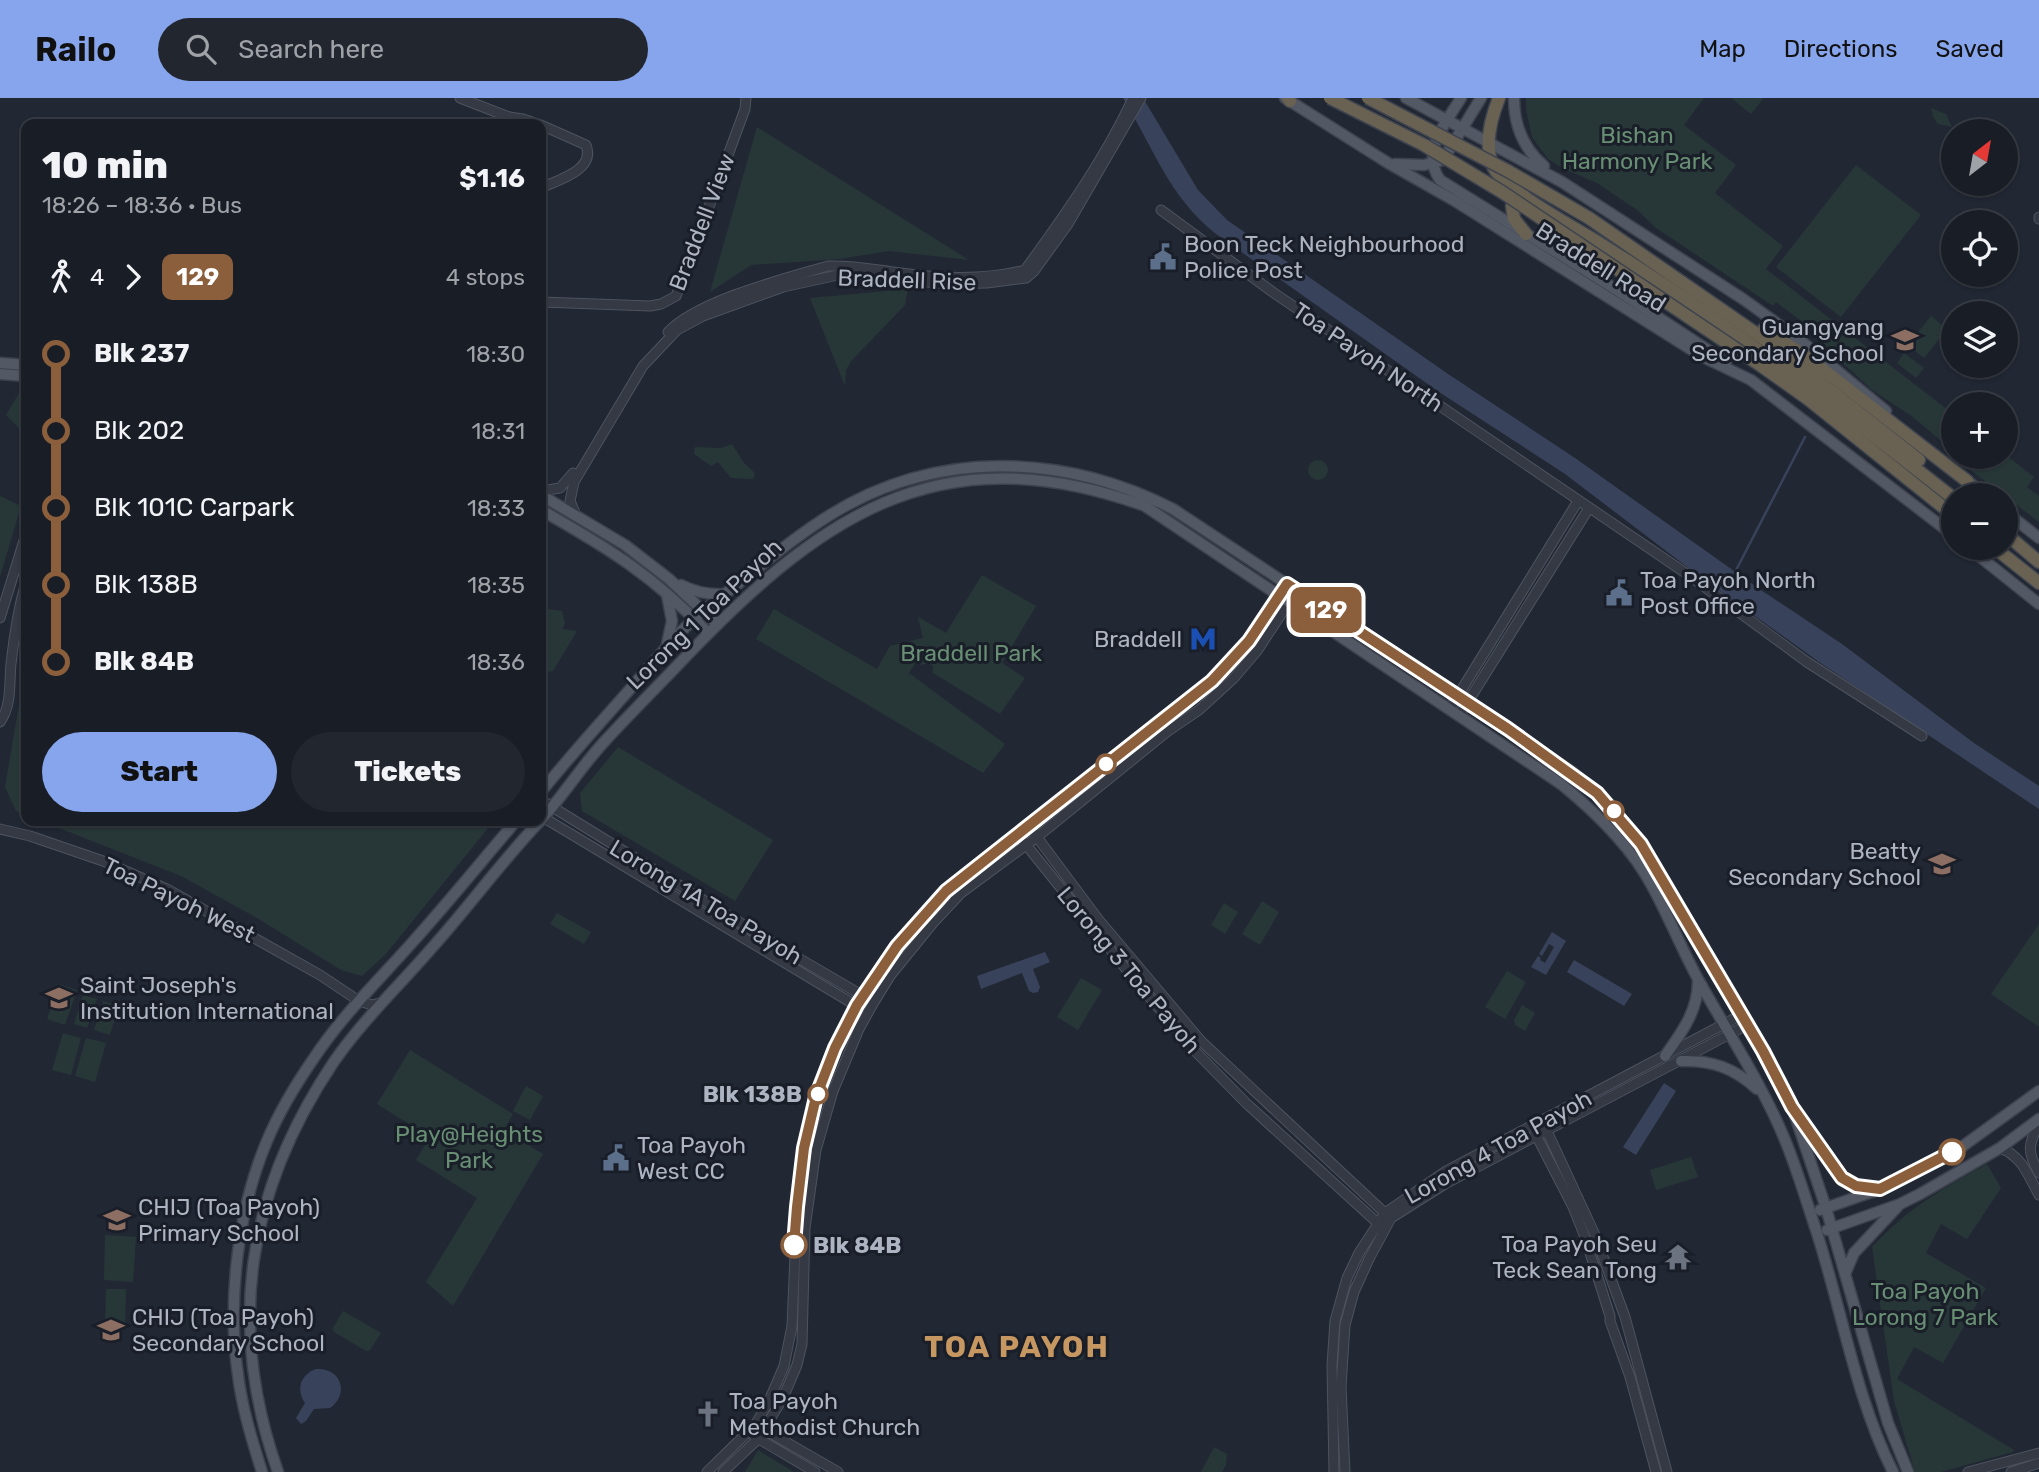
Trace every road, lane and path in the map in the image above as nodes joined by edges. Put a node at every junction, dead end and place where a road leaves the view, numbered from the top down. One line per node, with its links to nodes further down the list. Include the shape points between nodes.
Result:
1 (460, 98): 13 (street)
2 (746, 98): 26 (street, Braddell View, via 676,296 650,306)
3 (1133, 98): 14 (street, Braddell Rise)
4 (1141, 98): 14 (street, Braddell Rise)
5 (1330, 98): 43 (highway, Braddell Road, bridge, via 1424,145 1502,192 1763,366)
6 (1368, 98): 27 (highway, Braddell Road, bridge, via 1548,193 1683,274)
7 (1406, 98): 15 (main road)
8 (1461, 98): 15 (main road)
9 (1480, 98): 17 (main road)
10 (1499, 98): 18 (highway)
11 (1514, 98): 21 (main road, via 1517,126 1525,144)
12 (1288, 99): 19 (main road, Braddell Road)
13 (504, 119)
14 (1126, 119): 28 (street, Braddell Rise, via 1068,224 1026,278 946,284 835,274 703,316 677,330)
15 (1448, 120): 17 (main road); 20 (main road, via 1435,141)
16 (546, 128): 22 (street, via 586,145 588,151 579,170)
17 (1462, 128): 18 (main road); 20 (main road, via 1443,160)
18 (1489, 141): 21 (main road); 23 (highway, via 1493,166)
19 (1388, 163): 20 (main road); 33 (main road, Braddell Road, via 1703,357)
20 (1432, 164): 25 (main road, via 1445,184)
21 (1562, 182): 36 (main road, via 1800,340)
22 (546, 186)
23 (1524, 196): 25 (highway, via 1512,206 1514,219); 39 (highway, via 1767,355)
24 (1161, 210): 42 (street, Toa Payoh North, via 1274,293)
25 (1526, 234): 33 (main road)
26 (546, 302)
27 (1777, 342): 36 (highway, via 1808,358); 37 (highway)
28 (650, 354): 40 (street, Braddell Rise, via 638,364 569,479 560,488); 46 (street, Braddell Rise, via 574,482 570,501)
29 (0, 363): 30 (main road)
30 (21, 365)
31 (0, 374): 32 (main road)
32 (21, 376)
33 (1751, 380): 48 (main road, Braddell Road)
34 (1029, 466): 35 (main road); 57 (main road, Lorong 1 Toa Payoh, via 1077,473 1148,496); 59 (main road, Lorong 1 Toa Payoh, via 951,469 860,499 812,527)
35 (1028, 479): 60 (main road, Lorong 1 Toa Payoh, via 1095,490 1145,506); 66 (main road, Lorong 1 Toa Payoh, via 950,482 873,507 799,551)
36 (1967, 481): 38 (main road)
37 (1947, 483)
38 (1969, 483)
39 (1941, 489)
40 (546, 492)
41 (546, 496): 46 (main road)
42 (1578, 500): 44 (street, Toa Payoh North); 69 (street)
43 (1941, 504)
44 (1589, 508): 69 (street); 72 (street, Toa Payoh North)
45 (546, 513): 58 (main road, via 618,555)
46 (576, 516): 55 (main road)
47 (2018, 521): 49 (main road)
48 (1941, 526)
49 (2039, 538)
50 (2018, 544): 54 (highway)
51 (21, 550): 64 (street)
52 (1984, 560): 61 (main road)
53 (2009, 560): 56 (highway)
54 (2039, 562)
55 (669, 579): 59 (main road, via 696,592); 63 (main road)
56 (2039, 583)
57 (1292, 587): 60 (street); 69 (main road, Lorong 1 Toa Payoh)
58 (666, 592): 65 (main road); 68 (main road, via 672,621)
59 (725, 594): 63 (main road, Lorong 1 Toa Payoh)
60 (1284, 600): 70 (main road, Lorong 1 Toa Payoh); 80 (street, via 1212,681); 83 (street, via 1252,657 1234,678)
61 (2039, 604)
62 (21, 609): 71 (street, via 7,711)
63 (704, 610): 65 (main road, Lorong 1 Toa Payoh); 66 (main road)
64 (0, 618)
65 (694, 619): 67 (main road); 68 (main road, Lorong 1 Toa Payoh)
66 (717, 624): 67 (main road, Lorong 1 Toa Payoh)
67 (708, 634): 75 (main road, Lorong 1 Toa Payoh, via 603,742)
68 (667, 647): 73 (main road, Lorong 1 Toa Payoh)
69 (1463, 699): 70 (street); 96 (main road, Lorong 1 Toa Payoh, via 1572,772 1620,817 1658,872)
70 (1454, 713): 87 (main road, Lorong 1 Toa Payoh, via 1561,784 1596,816 1651,883)
71 (0, 722)
72 (1922, 737)
73 (546, 786)
74 (546, 804): 75 (street, Lorong 1A Toa Payoh)
75 (551, 807): 76 (main road, Lorong 1 Toa Payoh); 85 (street, Lorong 1A Toa Payoh)
76 (546, 813)
77 (546, 822): 86 (street, Lorong 1A Toa Payoh)
78 (511, 826): 88 (main road, via 483,852 433,919)
79 (535, 826): 92 (main road, Lorong 1 Toa Payoh)
80 (1029, 826): 82 (street); 83 (street, Lorong 3 Toa Payoh)
81 (0, 829): 89 (street, Toa Payoh West, via 74,850 167,889)
82 (1018, 834): 84 (street, Lorong 3 Toa Payoh); 90 (street, via 933,904)
83 (1037, 837): 84 (street); 103 (street, Lorong 3 Toa Payoh, via 1169,1006)
84 (1025, 845): 93 (street, via 961,893 890,976); 105 (street, Lorong 3 Toa Payoh, via 1195,1051)
85 (786, 951): 86 (street); 90 (street, Lorong 1A Toa Payoh)
86 (781, 960): 94 (street, Lorong 1A Toa Payoh)
87 (1698, 978): 98 (main road, Lorong 1 Toa Payoh); 100 (main road, via 1692,1014)
88 (368, 991): 89 (street); 91 (main road)
89 (348, 993): 91 (street, Toa Payoh West)
90 (863, 996): 93 (street, Lorong 1A Toa Payoh); 94 (street)
91 (359, 1001): 92 (street); 97 (main road)
92 (384, 1002): 99 (main road, Lorong 1 Toa Payoh)
93 (874, 1002): 95 (street)
94 (857, 1005): 95 (street, Lorong 1A Toa Payoh); 127 (street, via 832,1055 809,1124 795,1226 789,1348)
95 (868, 1012): 127 (street, via 837,1080 810,1179 803,1344 783,1398)
96 (1744, 1020): 98 (street, Lorong 4 Toa Payoh); 106 (main road, Lorong 1 Toa Payoh)
97 (337, 1026): 99 (main road, via 348,1027); 131 (main road, via 300,1079 268,1139 246,1203 236,1281 236,1357)
98 (1727, 1030): 100 (street, Lorong 4 Toa Payoh); 101 (street, Lorong 4 Toa Payoh); 104 (main road, Lorong 1 Toa Payoh)
99 (353, 1037): 132 (main road, Lorong 1 Toa Payoh, via 288,1142 257,1239 249,1302 251,1351 259,1406)
100 (1665, 1056): 108 (street, Lorong 4 Toa Payoh)
101 (1681, 1061): 104 (main road, via 1704,1060 1721,1066); 110 (street, Lorong 4 Toa Payoh)
102 (2039, 1091): 114 (main road, via 1963,1146)
103 (1256, 1093): 105 (street); 119 (street, Lorong 3 Toa Payoh)
104 (1762, 1093): 118 (main road, Lorong 1 Toa Payoh, via 1785,1139)
105 (1246, 1102): 120 (street, Lorong 3 Toa Payoh)
106 (1792, 1107): 114 (main road, via 1842,1178 1856,1186); 117 (main road, Lorong 1 Toa Payoh)
107 (2039, 1120): 112 (main road); 113 (street, via 2029,1148)
108 (1542, 1121): 109 (street, Lorong 4 Toa Payoh); 110 (street)
109 (1531, 1126): 111 (street); 119 (street, Lorong 4 Toa Payoh, via 1446,1171)
110 (1547, 1131): 111 (street, Lorong 4 Toa Payoh); 124 (street, via 1595,1235)
111 (1537, 1137): 119 (street, Lorong 4 Toa Payoh); 125 (street, via 1573,1207)
112 (2000, 1148): 115 (street, via 2019,1158); 116 (main road)
113 (2039, 1173)
114 (1880, 1189): 117 (main road)
115 (2039, 1195)
116 (1900, 1204): 121 (main road); 123 (main road, via 1854,1252)
117 (1826, 1208): 118 (main road); 121 (main road, Lorong 1 Toa Payoh)
118 (1810, 1213): 122 (main road, Lorong 1 Toa Payoh)
119 (1388, 1216): 120 (street, Lorong 4 Toa Payoh)
120 (1381, 1226): 137 (street, Lorong 4 Toa Payoh, via 1347,1278 1333,1331); 138 (street, Lorong 4 Toa Payoh, via 1345,1325 1341,1387)
121 (1832, 1228): 122 (main road); 123 (main road, Lorong 1 Toa Payoh)
122 (1817, 1233): 128 (main road, Lorong 1 Toa Payoh)
123 (1845, 1274): 126 (main road, Lorong 1 Toa Payoh)
124 (1623, 1317): 125 (street, via 1620,1326); 125 (street, via 1615,1312); 140 (street)
125 (1612, 1321): 139 (street)
126 (1888, 1423): 128 (main road, via 1888,1437); 142 (main road, Lorong 1 Toa Payoh)
127 (757, 1432): 133 (street); 134 (street); 135 (street); 136 (street)
128 (1880, 1445): 141 (main road, Lorong 1 Toa Payoh)
129 (2039, 1453): 143 (street)
130 (2039, 1464): 144 (street)
131 (262, 1472)
132 (278, 1472)
133 (708, 1472)
134 (723, 1472)
135 (815, 1472)
136 (838, 1472)
137 (1334, 1472)
138 (1345, 1472)
139 (1656, 1472)
140 (1667, 1472)
141 (1893, 1472)
142 (1908, 1472)
143 (1968, 1472)
144 (2011, 1472)

